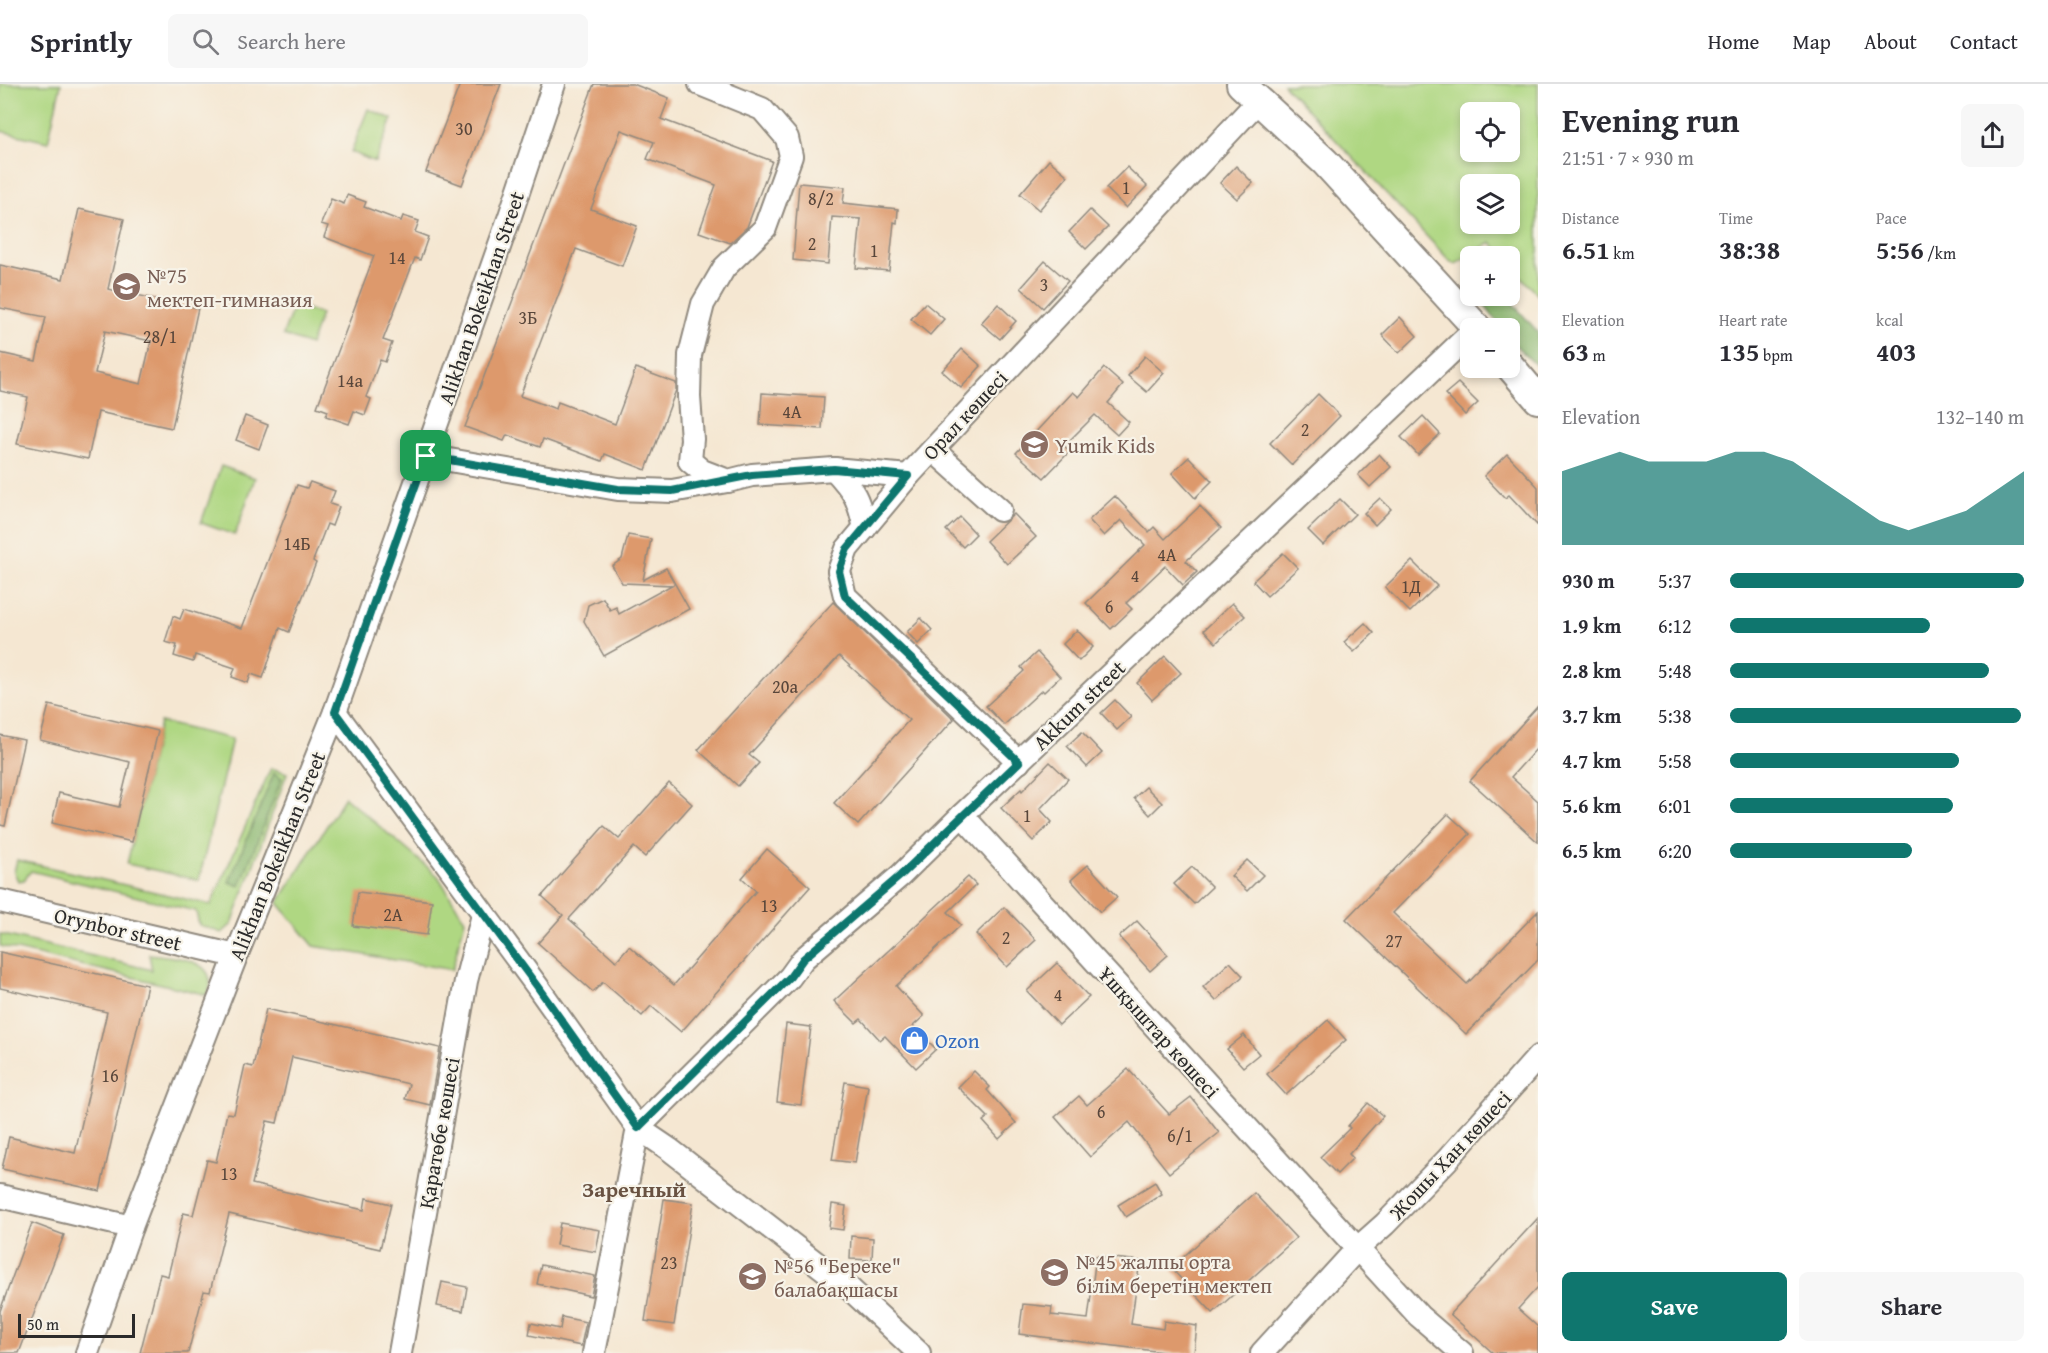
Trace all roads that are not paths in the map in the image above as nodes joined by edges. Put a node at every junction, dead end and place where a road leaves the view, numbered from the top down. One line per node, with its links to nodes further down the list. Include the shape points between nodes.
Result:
1 (554, 84): 9 (street, Alikhan Bokeikhan Street)
2 (700, 84): 12 (street, via 762,109 787,138 791,156 765,228 724,268 703,304 690,355 690,461 702,471)
3 (1250, 92): 4 (main road, via 1325,162); 8 (street, Орал көшесі)
4 (1467, 318)
5 (1460, 343): 16 (street, Akkum street)
6 (1520, 378): 7 (main road)
7 (1538, 399)
8 (933, 450): 11 (street, Орал көшесі); 13 (street)
9 (426, 456): 12 (street, via 618,489 672,491); 15 (street, Alikhan Bokeikhan Street)
10 (834, 469): 11 (street); 12 (street, via 752,475); 14 (street, via 859,500)
11 (908, 476): 14 (street, Орал көшесі)
12 (728, 481)
13 (1000, 510)
14 (864, 528): 16 (street, Орал көшесі, via 847,549 839,571 845,596)
15 (335, 712): 19 (street); 20 (street, Alikhan Bokeikhan Street)
16 (1019, 762): 17 (street, Akkum street)
17 (962, 815): 22 (street, Akkum street, via 900,876 803,959 790,977); 25 (street, Ұшқыштар көшесі)
18 (0, 901): 20 (street, Orynbor street)
19 (483, 915): 22 (street); 27 (street, Қаратөбе көшесі, via 466,981)
20 (236, 956): 24 (street, Alikhan Bokeikhan Street)
21 (1538, 1057): 25 (street, Жошы Хан көшесі, via 1447,1160)
22 (638, 1128): 28 (street); 29 (street, via 850,1290)
23 (0, 1196): 24 (street)
24 (131, 1227): 26 (street, Alikhan Bokeikhan Street)
25 (1358, 1248): 30 (street, Жошы Хан көшесі); 31 (street, Ұшқыштар көшесі, via 1419,1316)
26 (87, 1353)
27 (399, 1353)
28 (594, 1353)
29 (919, 1353)
30 (1262, 1353)
31 (1462, 1353)

